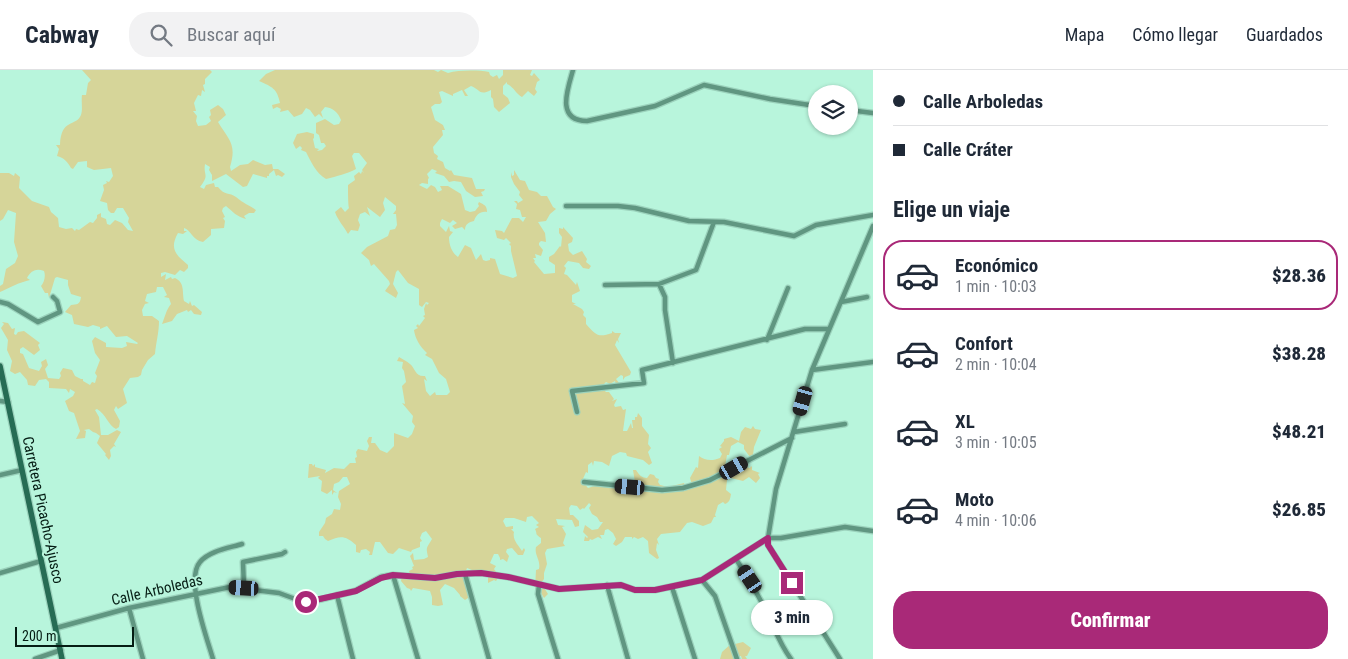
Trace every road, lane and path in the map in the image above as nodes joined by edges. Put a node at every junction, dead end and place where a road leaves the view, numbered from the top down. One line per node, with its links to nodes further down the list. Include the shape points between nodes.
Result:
1 (573, 70): 2 (street, via 565,107 580,121 655,106 704,85)
2 (808, 105)
3 (858, 111): 4 (street)
4 (873, 112)
5 (566, 206): 7 (street, via 618,206 689,221)
6 (873, 215): 7 (street, via 816,225 794,236)
7 (714, 222): 9 (street, via 696,270)
8 (873, 226): 15 (street)
9 (659, 284): 10 (street); 19 (street, via 665,297)
10 (605, 285)
11 (788, 288): 17 (street)
12 (53, 297): 14 (street, via 60,312 38,322)
13 (867, 297): 15 (street)
14 (0, 302)
15 (841, 302): 16 (street)
16 (829, 329): 17 (street, via 805,329); 21 (street)
17 (767, 340): 19 (street)
18 (873, 362): 21 (street)
19 (673, 363): 24 (street, via 642,370 644,383 572,391)
20 (0, 366): 23 (main road, Carretera Picacho-Ajusco)
21 (812, 370): 26 (street)
22 (0, 402): 23 (street)
23 (8, 402): 28 (main road, Carretera Picacho-Ajusco)
24 (577, 412)
25 (845, 424): 26 (street)
26 (794, 432): 27 (street)
27 (792, 438): 30 (street, via 710,480 682,488 662,490); 32 (street, via 776,489)
28 (22, 470): 29 (street); 36 (main road, Carretera Picacho-Ajusco)
29 (0, 475)
30 (584, 482)
31 (873, 531): 32 (street, via 845,527)
32 (768, 538): 35 (street, Calle Arboledas); 64 (street, via 768,545)
33 (242, 544): 45 (street, via 207,556 200,562 194,572)
34 (285, 552): 44 (street, via 243,562)
35 (736, 559): 40 (street, Calle Arboledas); 49 (street)
36 (41, 562): 37 (street); 50 (main road, Carretera Picacho-Ajusco)
37 (0, 573)
38 (465, 574): 39 (street, Calle Arboledas, via 435,578); 41 (street, Calle Arboledas, via 481,573); 58 (street)
39 (393, 575): 46 (street, Calle Arboledas, via 362,589); 57 (street)
40 (702, 580): 43 (street, Calle Arboledas); 62 (street, via 715,596)
41 (539, 585): 42 (street, Calle Arboledas, via 570,590); 59 (street, via 538,594)
42 (607, 585): 43 (street, Calle Arboledas, via 642,591); 60 (street)
43 (672, 587): 61 (street)
44 (244, 588): 45 (street, Calle Arboledas, via 230,587); 46 (street, Calle Arboledas, via 279,593 306,602)
45 (195, 594): 47 (street, Calle Arboledas); 55 (street)
46 (337, 595): 56 (street)
47 (129, 608): 50 (street, Calle Arboledas); 54 (street)
48 (793, 612): 49 (street)
49 (770, 617): 63 (street, via 782,647)
50 (56, 628): 51 (main road, Carretera Picacho-Ajusco)
51 (60, 650): 52 (street); 53 (main road, Carretera Picacho-Ajusco)
52 (35, 659)
53 (62, 659)
54 (143, 659)
55 (213, 659)
56 (353, 659)
57 (418, 659)
58 (489, 659)
59 (558, 659)
60 (628, 659)
61 (696, 659)
62 (737, 659)
63 (791, 659)
64 (840, 659)

